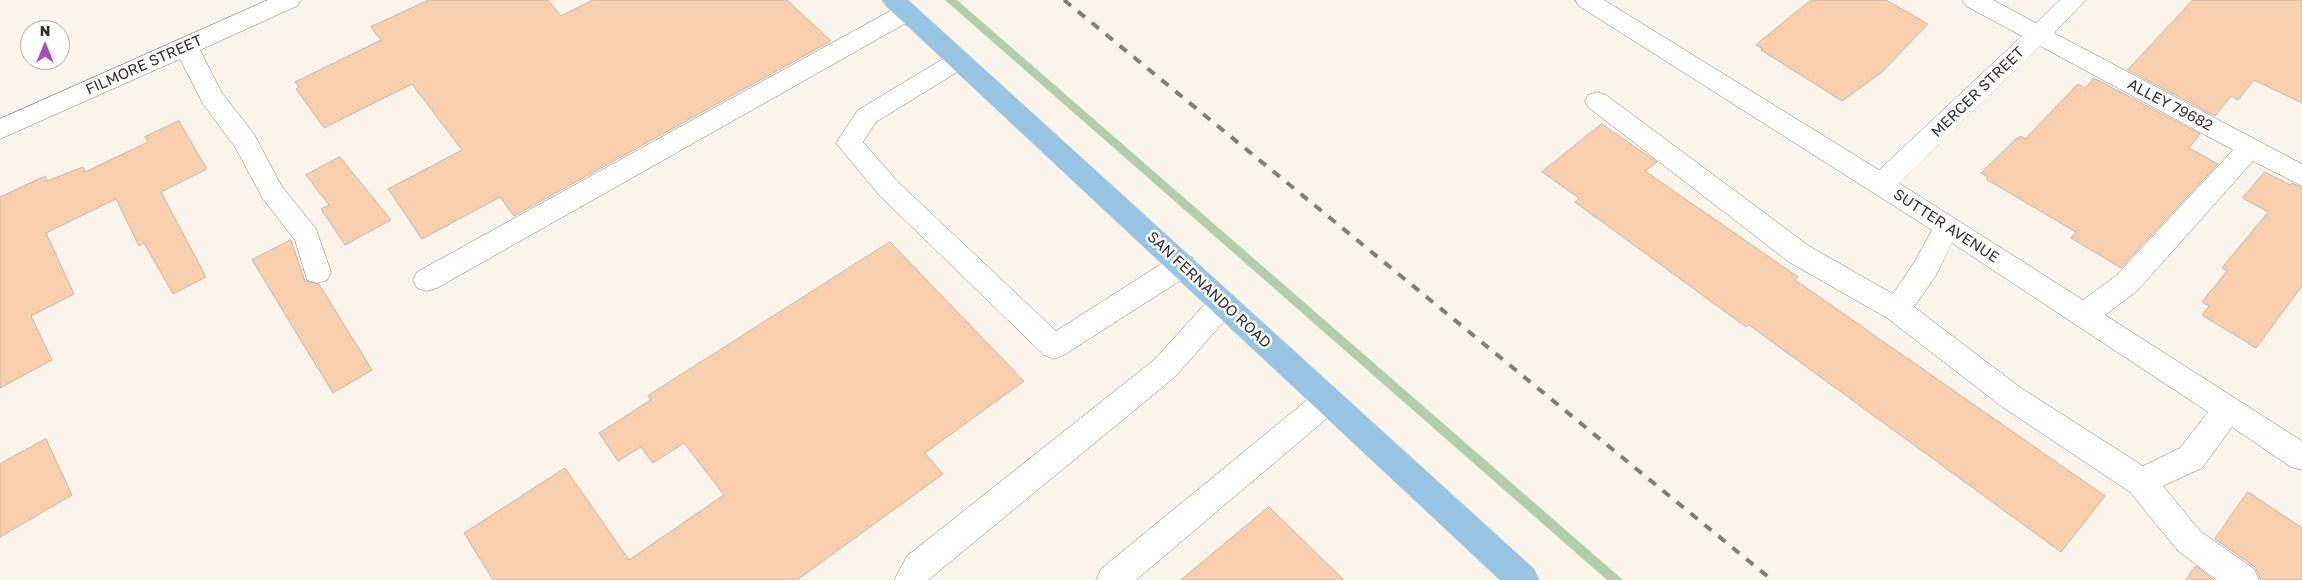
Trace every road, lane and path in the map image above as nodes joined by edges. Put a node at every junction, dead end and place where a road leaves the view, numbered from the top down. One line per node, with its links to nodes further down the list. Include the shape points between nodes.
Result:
1 (288, 0): 7 (street, FILMORE STREET)
2 (1587, 0): 13 (street, SUTTER AVENUE)
3 (1974, 0): 6 (street, ALLEY 79682)
4 (2074, 0): 6 (street, MERCER STREET)
5 (901, 6): 8 (main road, SAN FERNANDO ROAD); 17 (street)
6 (2037, 35): 11 (street, ALLEY 79682); 13 (street, MERCER STREET)
7 (186, 46): 10 (street, FILMORE STREET); 16 (street, via 212,98 246,141 272,192 308,236)
8 (959, 60): 15 (main road, SAN FERNANDO ROAD); 15 (street, via 867,116 849,144 889,189 1054,347)
9 (1597, 100): 19 (street, via 1799,254)
10 (0, 130)
11 (2250, 148): 12 (street, ALLEY 79682); 20 (street, via 2127,283)
12 (2302, 176)
13 (1881, 184): 14 (street, SUTTER AVENUE)
14 (1947, 226): 19 (street); 20 (street, SUTTER AVENUE)
15 (1182, 265): 18 (main road, SAN FERNANDO ROAD)
16 (317, 272)
17 (427, 280)
18 (1223, 304): 21 (main road, SAN FERNANDO ROAD); 25 (street, via 1165,368 918,566)
19 (1898, 310): 24 (street, via 2011,397)
20 (2084, 315): 22 (street, SUTTER AVENUE)
21 (1328, 400): 26 (street); 27 (main road, SAN FERNANDO ROAD)
22 (2228, 409): 23 (street, SUTTER AVENUE); 24 (street, via 2191,458)
23 (2302, 457)
24 (2141, 482): 28 (street, via 2189,541)
25 (910, 580)
26 (1112, 580)
27 (1523, 580)
28 (2243, 580)

